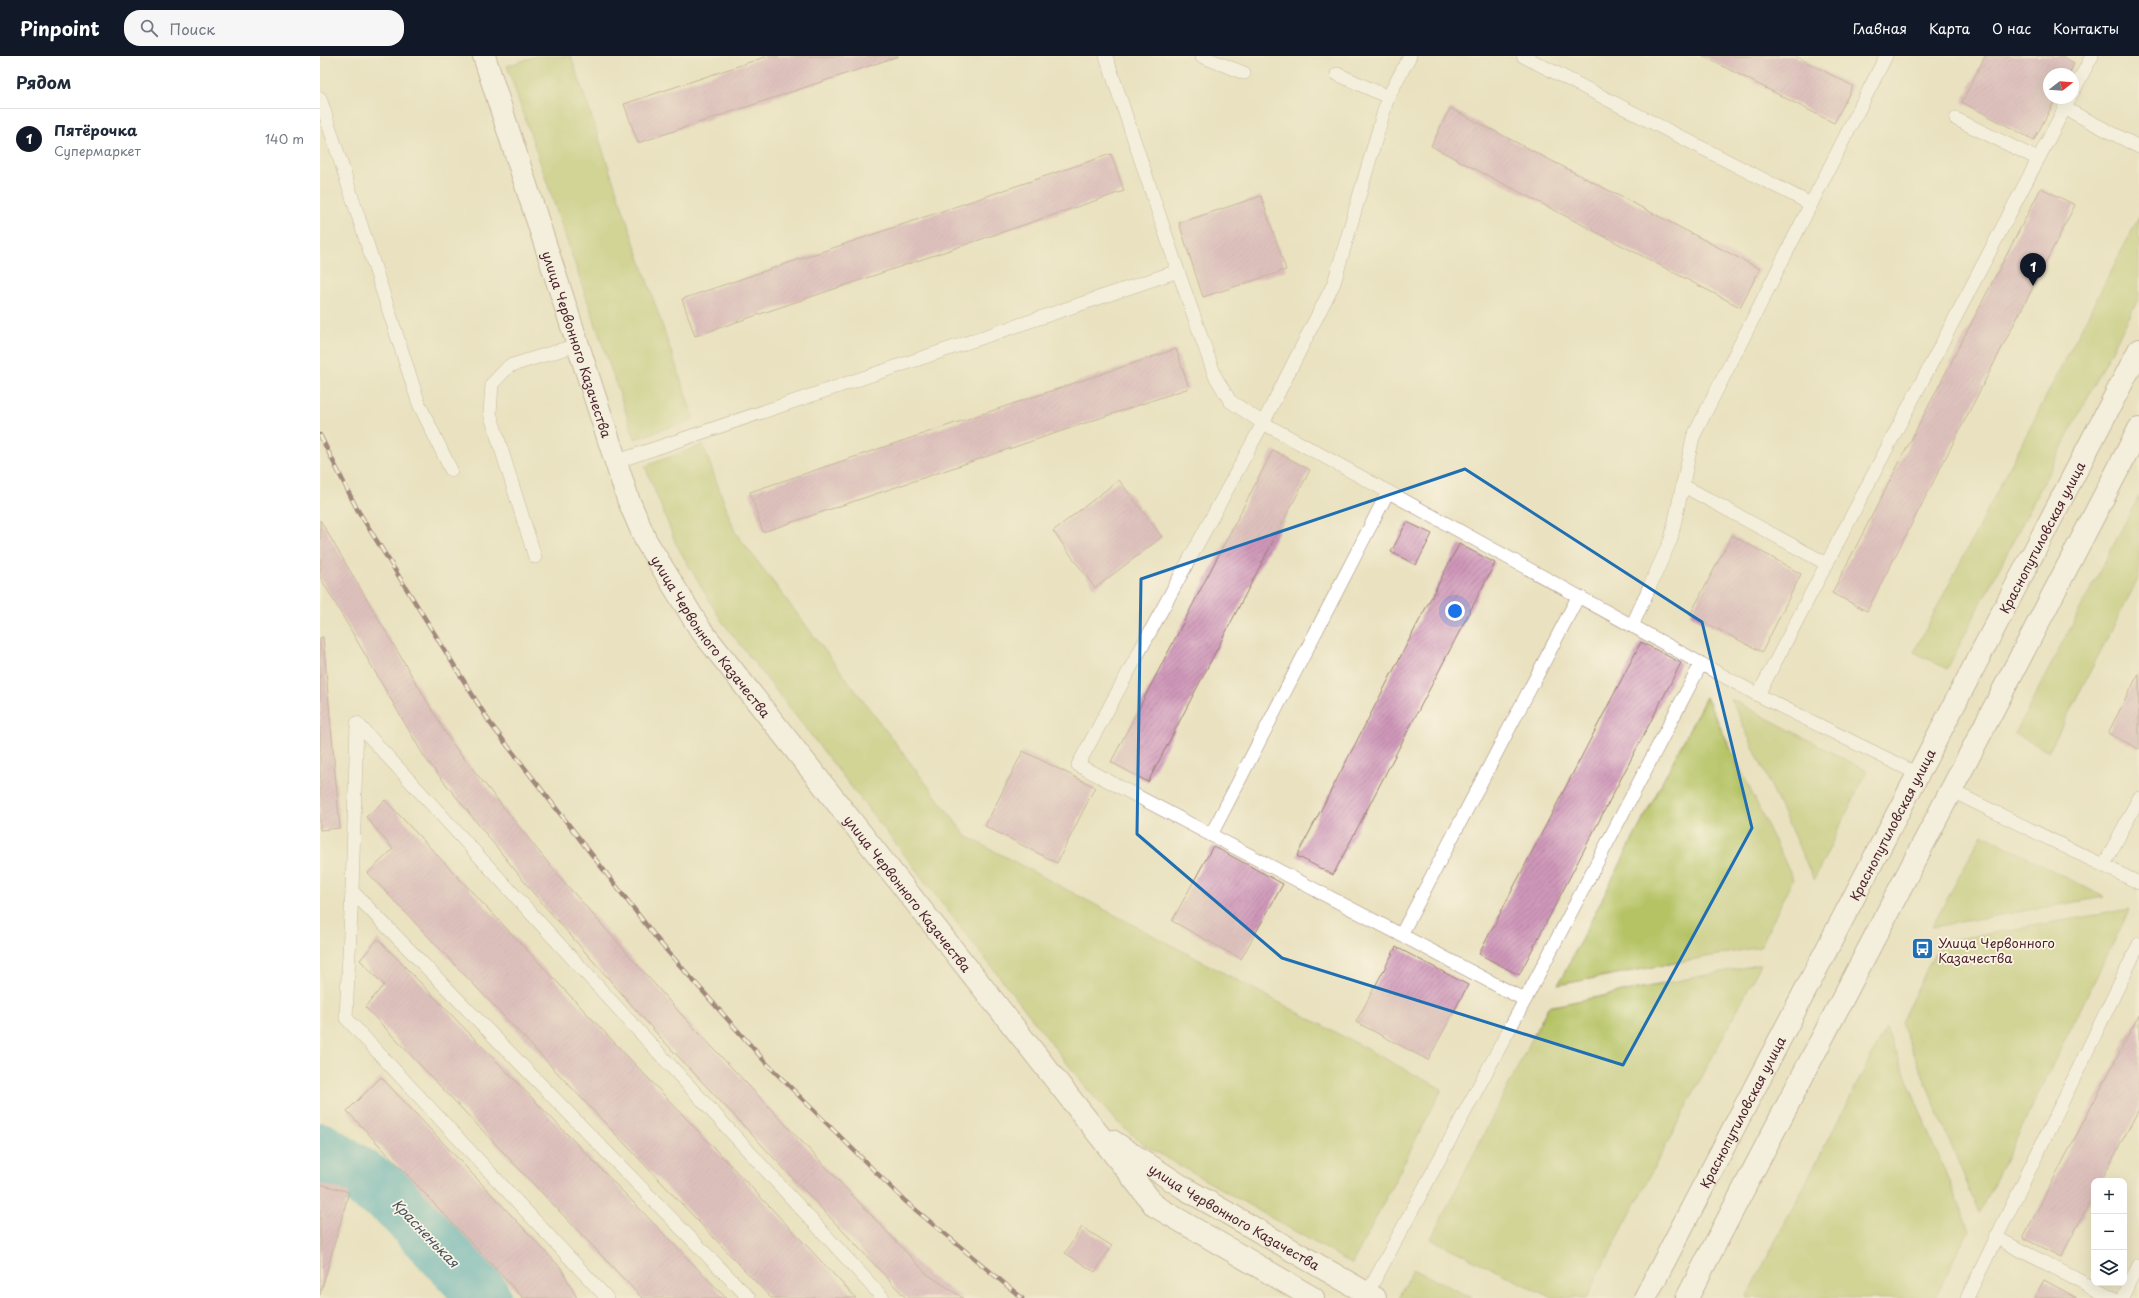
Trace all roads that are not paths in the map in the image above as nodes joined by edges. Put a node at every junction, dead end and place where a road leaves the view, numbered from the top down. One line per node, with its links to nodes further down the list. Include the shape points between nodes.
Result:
1 (1106, 56): 19 (lane)
2 (1202, 56): 8 (lane)
3 (1410, 56): 11 (lane)
4 (1523, 56): 18 (lane)
5 (1886, 56): 18 (lane)
6 (2092, 56): 10 (lane)
7 (487, 57): 20 (main road, улица Червонного Казачества)
8 (1244, 74)
9 (1337, 74): 11 (lane)
10 (2079, 81)
11 (1388, 97): 22 (lane, via 1334,283)
12 (320, 98): 25 (lane, via 419,404)
13 (2066, 104): 17 (lane)
14 (2069, 104): 16 (lane)
15 (1956, 119): 17 (lane)
16 (2139, 147)
17 (2038, 159): 29 (lane)
18 (1811, 204): 26 (lane, via 1693,437)
19 (1178, 271): 22 (lane, via 1215,376 1230,400); 24 (lane)
20 (577, 345): 24 (main road, улица Червонного Казачества); 28 (lane, via 509,366 492,384 490,413)
21 (2139, 350): 34 (main road, Краснопутиловская улица)
22 (1263, 423): 27 (lane); 37 (lane, via 1078,765)
23 (2139, 429): 35 (main road)
24 (615, 462): 44 (main road, улица Червонного Казачества, via 646,541 700,628)
25 (451, 470)
26 (1682, 485): 29 (lane); 31 (lane, via 1671,539)
27 (1388, 492): 30 (lane); 37 (lane)
28 (534, 557)
29 (1826, 564): 33 (lane)
30 (1578, 597): 31 (lane); 41 (lane)
31 (1632, 626): 32 (lane)
32 (1701, 664): 33 (lane); 43 (lane)
33 (1758, 694): 34 (lane)
34 (1918, 774): 52 (main road, Краснопутиловская улица)
35 (1952, 791): 38 (lane); 53 (main road)
36 (2139, 798): 38 (lane)
37 (1211, 835): 41 (lane)
38 (2104, 865): 39 (lane)
39 (2139, 883)
40 (352, 891): 48 (lane, via 346,1018); 49 (lane); 50 (lane, via 357,723)
41 (1401, 935): 43 (lane)
42 (2139, 944): 45 (lane)
43 (1525, 1000): 47 (lane)
44 (1097, 1130): 47 (main road, улица Червонного Казачества, via 1184,1188); 51 (main road, улица Червонного Казачества, via 1156,1206)
45 (1995, 1237): 54 (lane); 55 (lane)
46 (2139, 1265): 56 (lane)
47 (1369, 1296)
48 (607, 1298)
49 (749, 1298)
50 (883, 1298)
51 (1313, 1298)
52 (1644, 1298)
53 (1687, 1298)
54 (1967, 1298)
55 (2113, 1298)
56 (2122, 1298)

